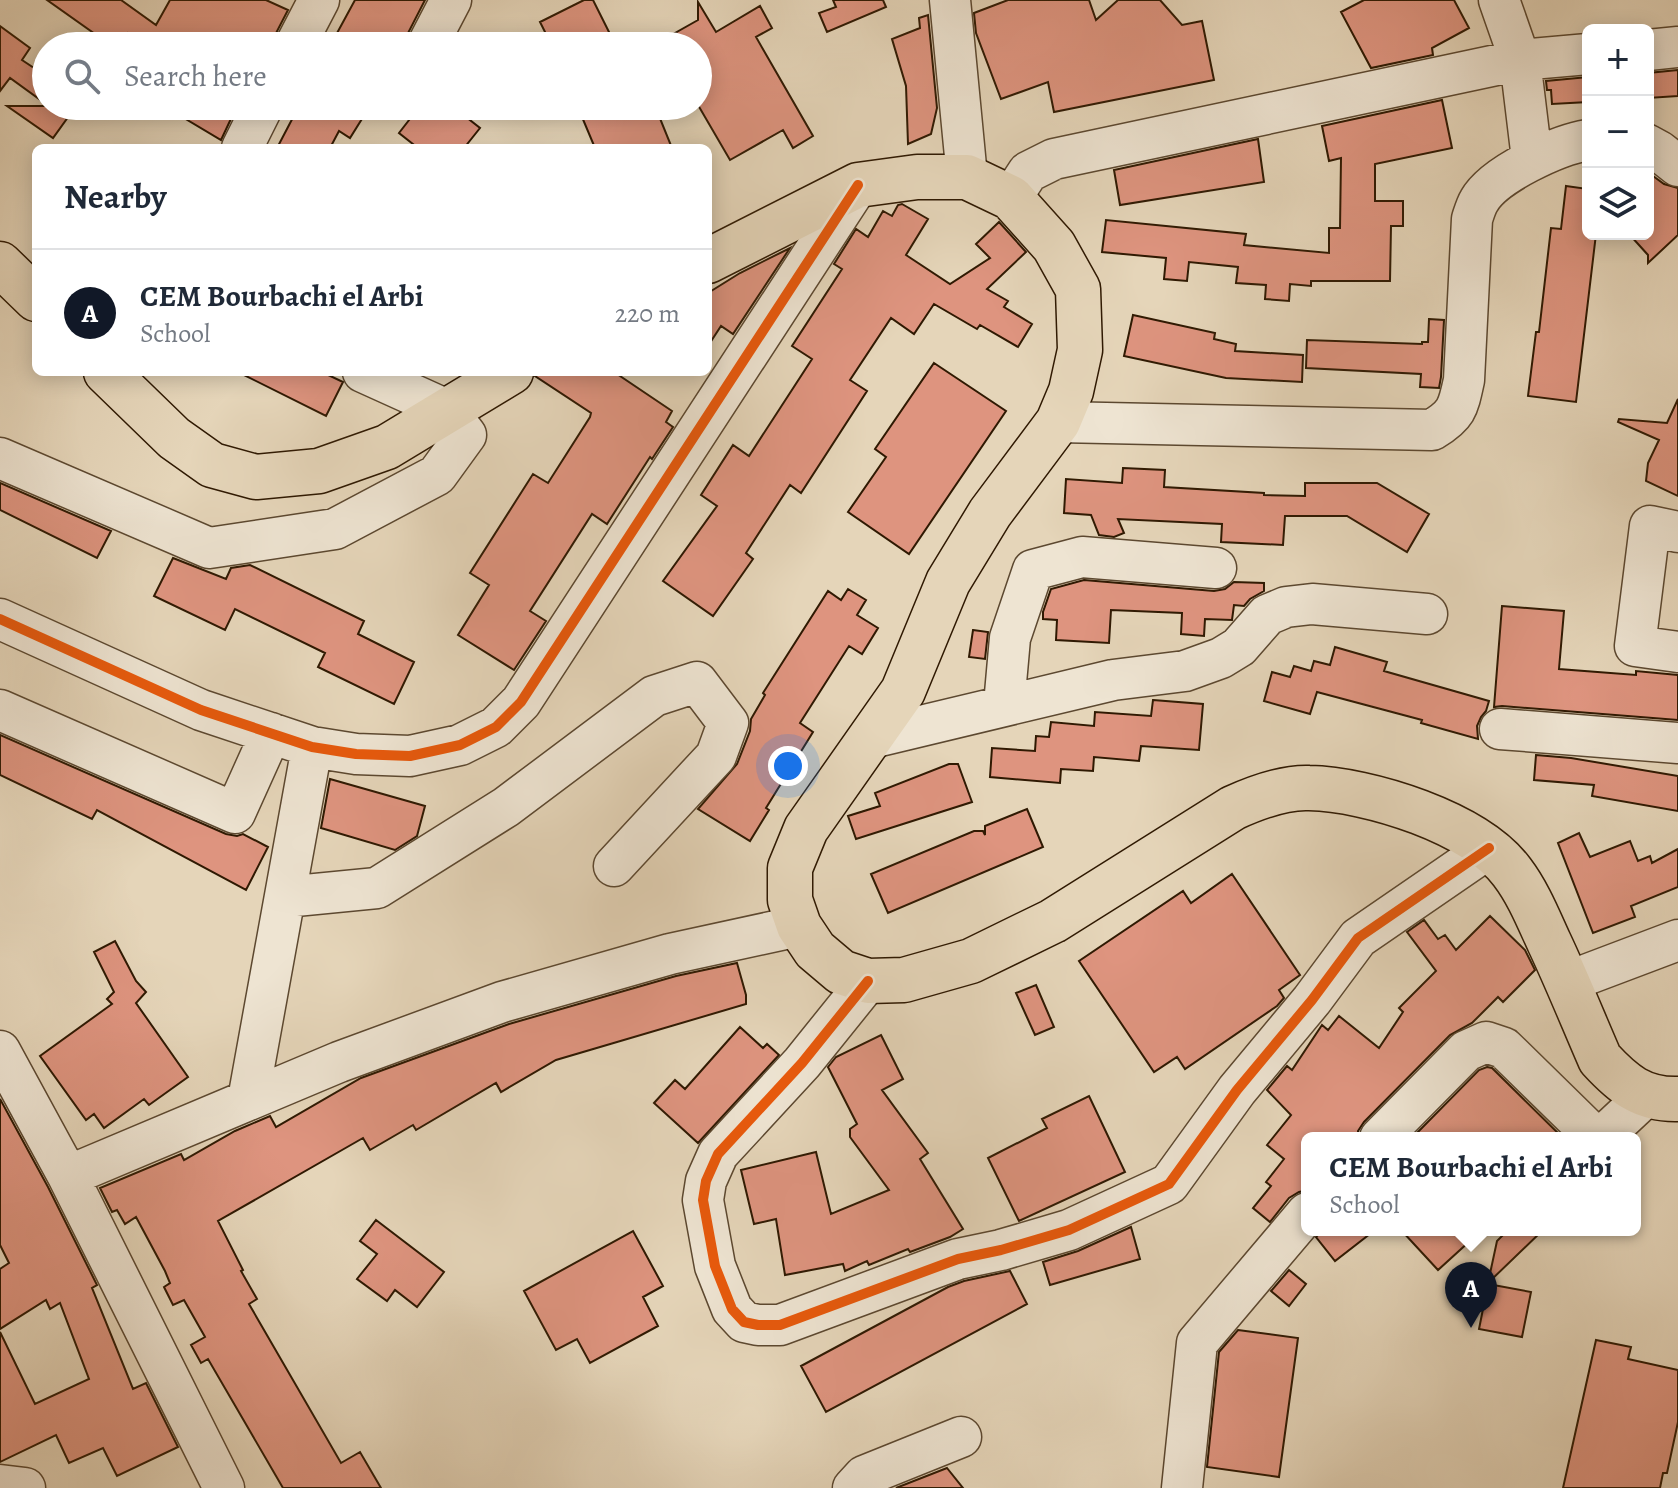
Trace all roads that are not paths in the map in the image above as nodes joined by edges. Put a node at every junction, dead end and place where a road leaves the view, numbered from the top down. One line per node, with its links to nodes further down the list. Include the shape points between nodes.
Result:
1 (319, 0): 5 (street)
2 (451, 0): 6 (street)
3 (950, 0): 17 (street)
4 (1499, 0): 10 (street)
5 (302, 32)
6 (434, 32)
7 (1678, 47): 8 (street)
8 (1654, 49)
9 (1582, 55): 10 (street)
10 (1520, 60): 15 (street); 19 (street, via 1054,159 1028,172)
11 (256, 120): 13 (street)
12 (1582, 142): 15 (street)
13 (244, 144)
14 (1654, 148): 16 (street)
15 (1532, 159): 27 (street, via 1479,199 1472,219 1459,407 1432,430)
16 (1678, 166)
17 (967, 177): 18 (main road); 19 (main road)
18 (858, 185): 20 (main road); 40 (street, via 521,702 496,727 460,745 410,756)
19 (1011, 198): 27 (main road, via 1054,246 1078,289 1080,350)
20 (712, 259)
21 (0, 264): 22 (main road)
22 (32, 295)
23 (372, 376): 26 (street)
24 (504, 376): 26 (main road)
25 (121, 378): 26 (main road, via 174,438 212,465 256,477 319,471 387,447)
26 (447, 410): 28 (street, via 466,435 437,475 335,529 209,548)
27 (1058, 422): 38 (main road, via 990,513 948,582 903,691)
28 (0, 458)
29 (1678, 532): 33 (street, via 1650,526 1635,646)
30 (1216, 568): 34 (street, via 1082,557 1033,570 1010,638)
31 (1427, 614): 34 (street, via 1312,604 1286,607 1267,615 1239,647 1185,671 1113,680)
32 (0, 619): 37 (street, via 201,710)
33 (1678, 652)
34 (1004, 705): 38 (street)
35 (0, 710): 37 (street, via 235,813)
36 (1500, 729): 39 (street)
37 (271, 733): 40 (street)
38 (871, 738): 44 (main road, via 806,829 790,868 790,900)
39 (1678, 743)
40 (312, 747): 43 (street)
41 (1489, 848): 46 (main road, via 1434,817 1357,793 1307,788 1259,796 1053,921 971,961 904,980); 46 (street, via 1358,938 1169,1184 1069,1230 958,1259 780,1325 744,1322 732,1309 715,1266 703,1200 706,1181 718,1154); 47 (main road, via 1527,894)
42 (614, 866): 43 (street, via 716,756 728,723 697,682 654,696 506,807 377,888)
43 (285, 897): 50 (street)
44 (799, 926): 46 (main road, via 815,950 841,972); 50 (street, via 670,954 502,1002)
45 (1678, 940): 47 (street)
46 (868, 981)
47 (1567, 982): 49 (main road, via 1600,1059 1620,1081)
48 (0, 1051): 54 (street)
49 (1662, 1097): 53 (street)
50 (248, 1100): 54 (street)
51 (1386, 1132): 52 (street, via 1466,1051 1486,1042 1504,1048)
52 (1592, 1132)
53 (1607, 1132)
54 (68, 1176): 59 (street)
55 (1301, 1220): 61 (street, via 1197,1343)
56 (961, 1437): 60 (street, via 864,1476)
57 (0, 1485): 58 (street)
58 (25, 1488)
59 (224, 1488)
60 (853, 1488)
61 (1182, 1488)

